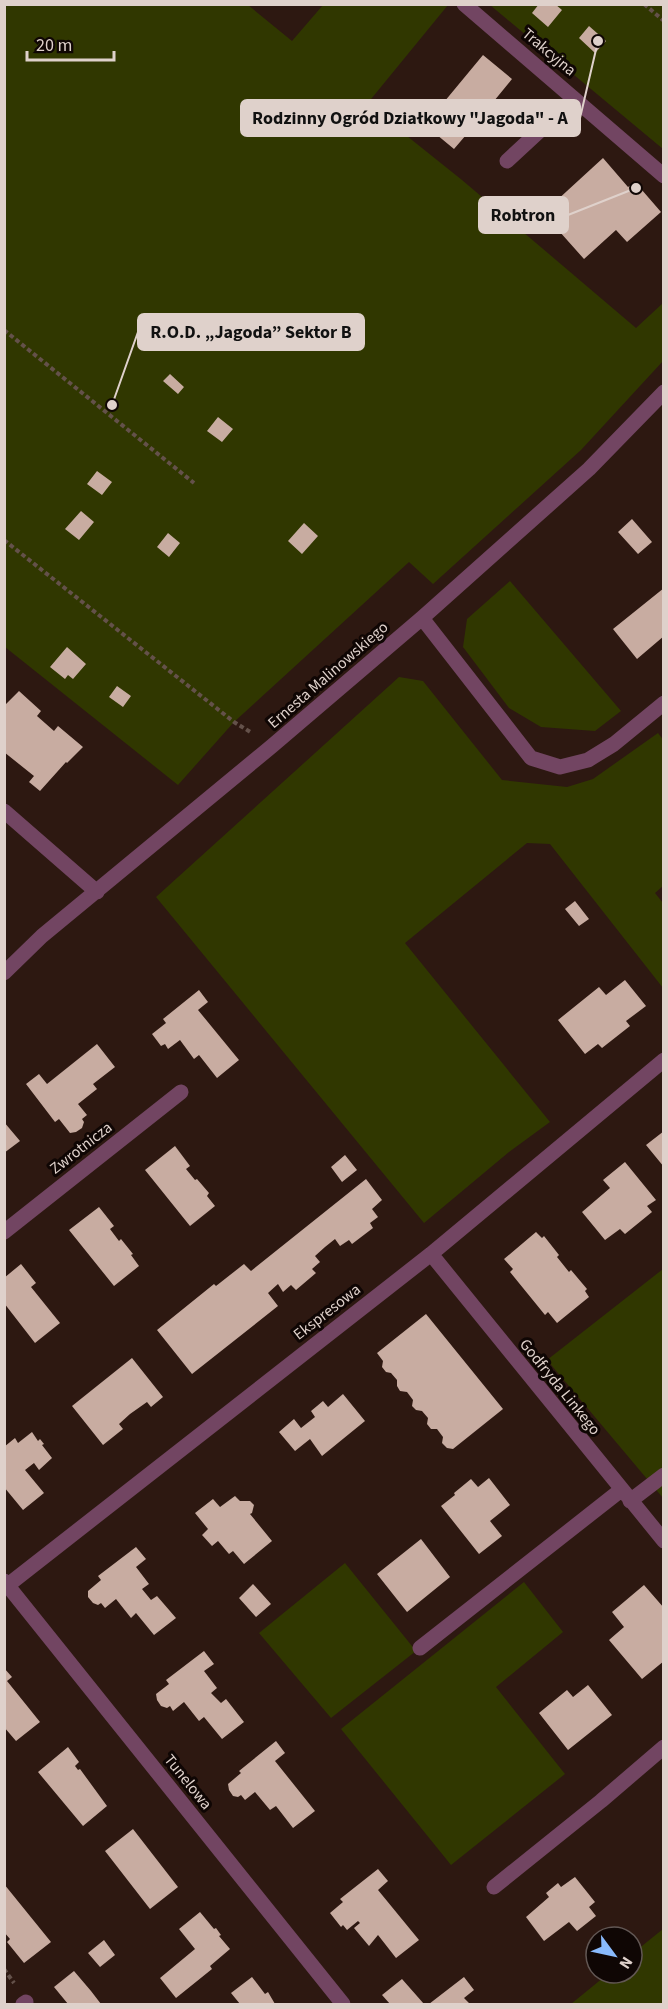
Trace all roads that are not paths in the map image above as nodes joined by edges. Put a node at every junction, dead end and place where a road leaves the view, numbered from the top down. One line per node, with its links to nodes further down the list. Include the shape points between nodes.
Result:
1 (464, 4): 2 (street, Trakcyjna)
2 (574, 99): 3 (street); 4 (street, Trakcyjna)
3 (507, 161)
4 (663, 176)
5 (663, 392): 6 (street, Ernesta Malinowskiego, via 589,469)
6 (422, 618): 7 (street, via 531,758 560,767 588,760); 9 (street, Ernesta Malinowskiego)
7 (663, 703)
8 (4, 811): 9 (street)
9 (97, 892): 10 (street, Ernesta Malinowskiego)
10 (4, 973)
11 (663, 1060): 14 (street, Ekspresowa)
12 (181, 1092): 13 (street, Zwrotnicza)
13 (4, 1232)
14 (430, 1254): 16 (street, Godfryda Linkego); 18 (street, Ekspresowa)
15 (663, 1475): 16 (street)
16 (625, 1496): 17 (street, Godfryda Linkego); 19 (street)
17 (663, 1541)
18 (6, 1583): 22 (street, Tunelowa)
19 (420, 1648)
20 (663, 1747): 21 (street)
21 (494, 1887)
22 (342, 2004)

